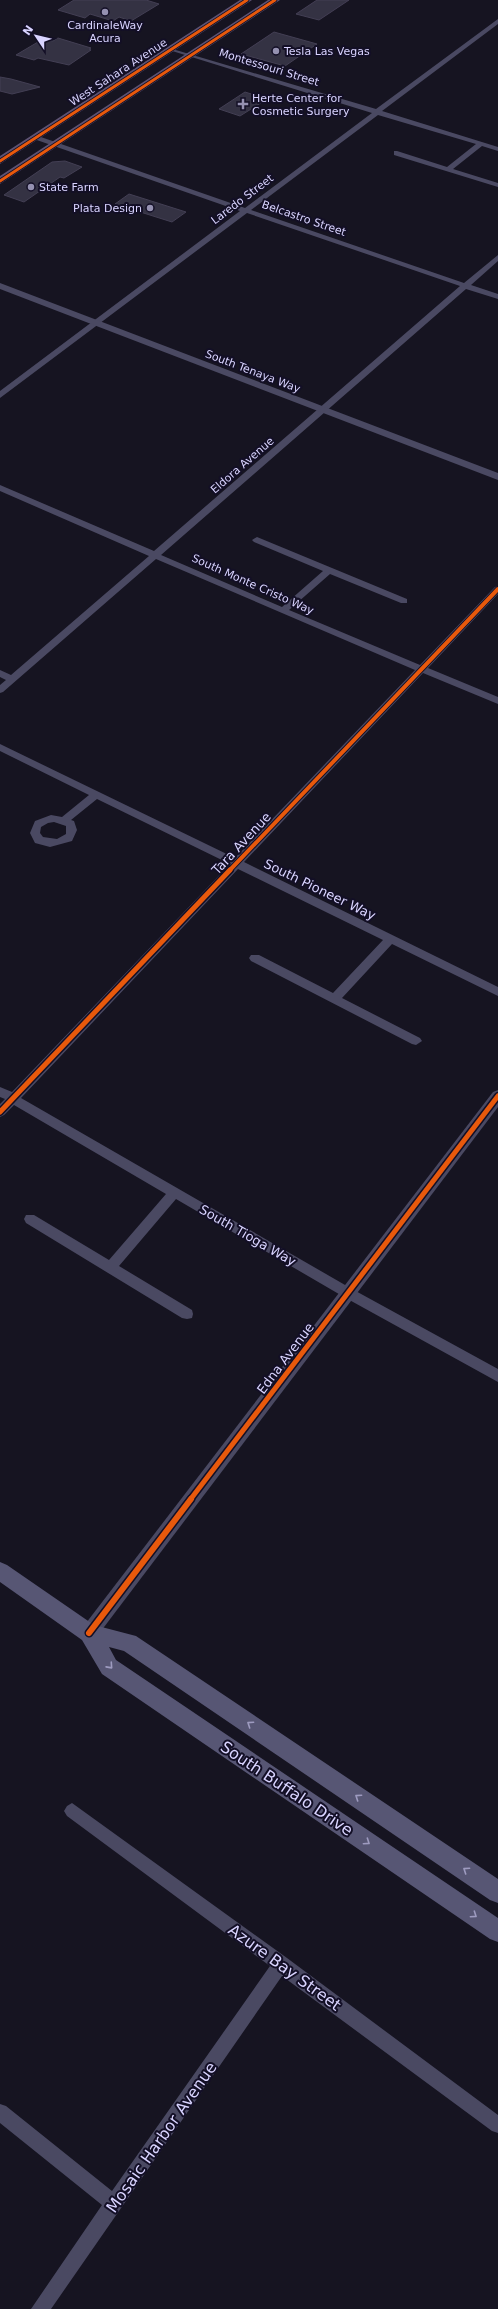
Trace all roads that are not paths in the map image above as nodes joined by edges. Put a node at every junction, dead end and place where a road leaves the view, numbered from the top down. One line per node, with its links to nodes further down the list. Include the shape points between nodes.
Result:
1 (247, 0): 4 (main road, West Sahara Avenue)
2 (275, 0): 5 (main road, West Sahara Avenue)
3 (496, 24): 6 (street, Laredo Street)
4 (171, 49): 5 (street, Montessouri Street); 7 (main road, West Sahara Avenue)
5 (191, 55): 6 (street, Montessouri Street); 8 (main road, West Sahara Avenue)
6 (377, 111): 9 (street, Montessouri Street); 16 (street, Laredo Street)
7 (35, 138): 8 (street, Belcastro Street); 12 (main road, West Sahara Avenue)
8 (55, 144): 14 (main road, West Sahara Avenue); 16 (street, Belcastro Street)
9 (481, 144): 10 (street, Montessouri Street); 13 (street)
10 (498, 149)
11 (397, 154): 13 (street)
12 (0, 160)
13 (448, 169): 15 (street)
14 (0, 181)
15 (496, 184)
16 (246, 210): 19 (street, Belcastro Street); 21 (street, Laredo Street)
17 (498, 257): 19 (street, Eldora Avenue)
18 (0, 286): 21 (street, South Tenaya Way)
19 (466, 286): 20 (street, Belcastro Street); 23 (street, Eldora Avenue)
20 (498, 297)
21 (96, 323): 22 (street, Laredo Street); 23 (street, South Tenaya Way)
22 (0, 395)
23 (323, 410): 24 (street, South Tenaya Way); 27 (street, Eldora Avenue)
24 (498, 477)
25 (0, 488): 27 (street, South Monte Cristo Way)
26 (257, 540): 28 (street)
27 (157, 555): 31 (street, South Monte Cristo Way); 34 (street, Eldora Avenue)
28 (329, 570): 30 (street); 31 (street)
29 (498, 589): 32 (street, Tara Avenue)
30 (404, 601)
31 (283, 611): 32 (street, South Monte Cristo Way)
32 (421, 669): 36 (street, South Monte Cristo Way); 40 (street, Tara Avenue)
33 (0, 673): 34 (street)
34 (12, 679): 35 (street, Eldora Avenue)
35 (0, 690)
36 (498, 701)
37 (0, 747): 38 (street, South Pioneer Way)
38 (96, 794): 39 (street); 40 (street, South Pioneer Way)
39 (65, 820)
40 (237, 864): 41 (street, South Pioneer Way); 48 (street, Tara Avenue)
41 (390, 939): 43 (street, South Pioneer Way); 44 (street)
42 (255, 958): 44 (street)
43 (498, 992)
44 (334, 999): 45 (street)
45 (416, 1041)
46 (0, 1091): 48 (street, South Tioga Way)
47 (498, 1096): 53 (street, Edna Avenue)
48 (13, 1098): 49 (street, Tara Avenue); 50 (street, South Tioga Way)
49 (0, 1112)
50 (175, 1192): 52 (street); 53 (street, South Tioga Way)
51 (30, 1219): 52 (street)
52 (110, 1268): 54 (street)
53 (348, 1292): 55 (street, South Tioga Way); 57 (street, Edna Avenue)
54 (187, 1314)
55 (498, 1376)
56 (0, 1571): 57 (main road, South Buffalo Drive)
57 (89, 1633): 59 (main road, South Buffalo Drive, one-way to 57, via 129,1642); 60 (main road, South Buffalo Drive, one-way to 60, via 109,1667)
58 (72, 1811): 61 (street, Azure Bay Street)
59 (498, 1892)
60 (498, 1931)
61 (281, 1964): 63 (street, Azure Bay Street); 64 (street, Mosaic Harbor Avenue)
62 (0, 2112): 64 (street)
63 (498, 2125)
64 (114, 2204): 65 (street, Mosaic Harbor Avenue)
65 (40, 2309)

